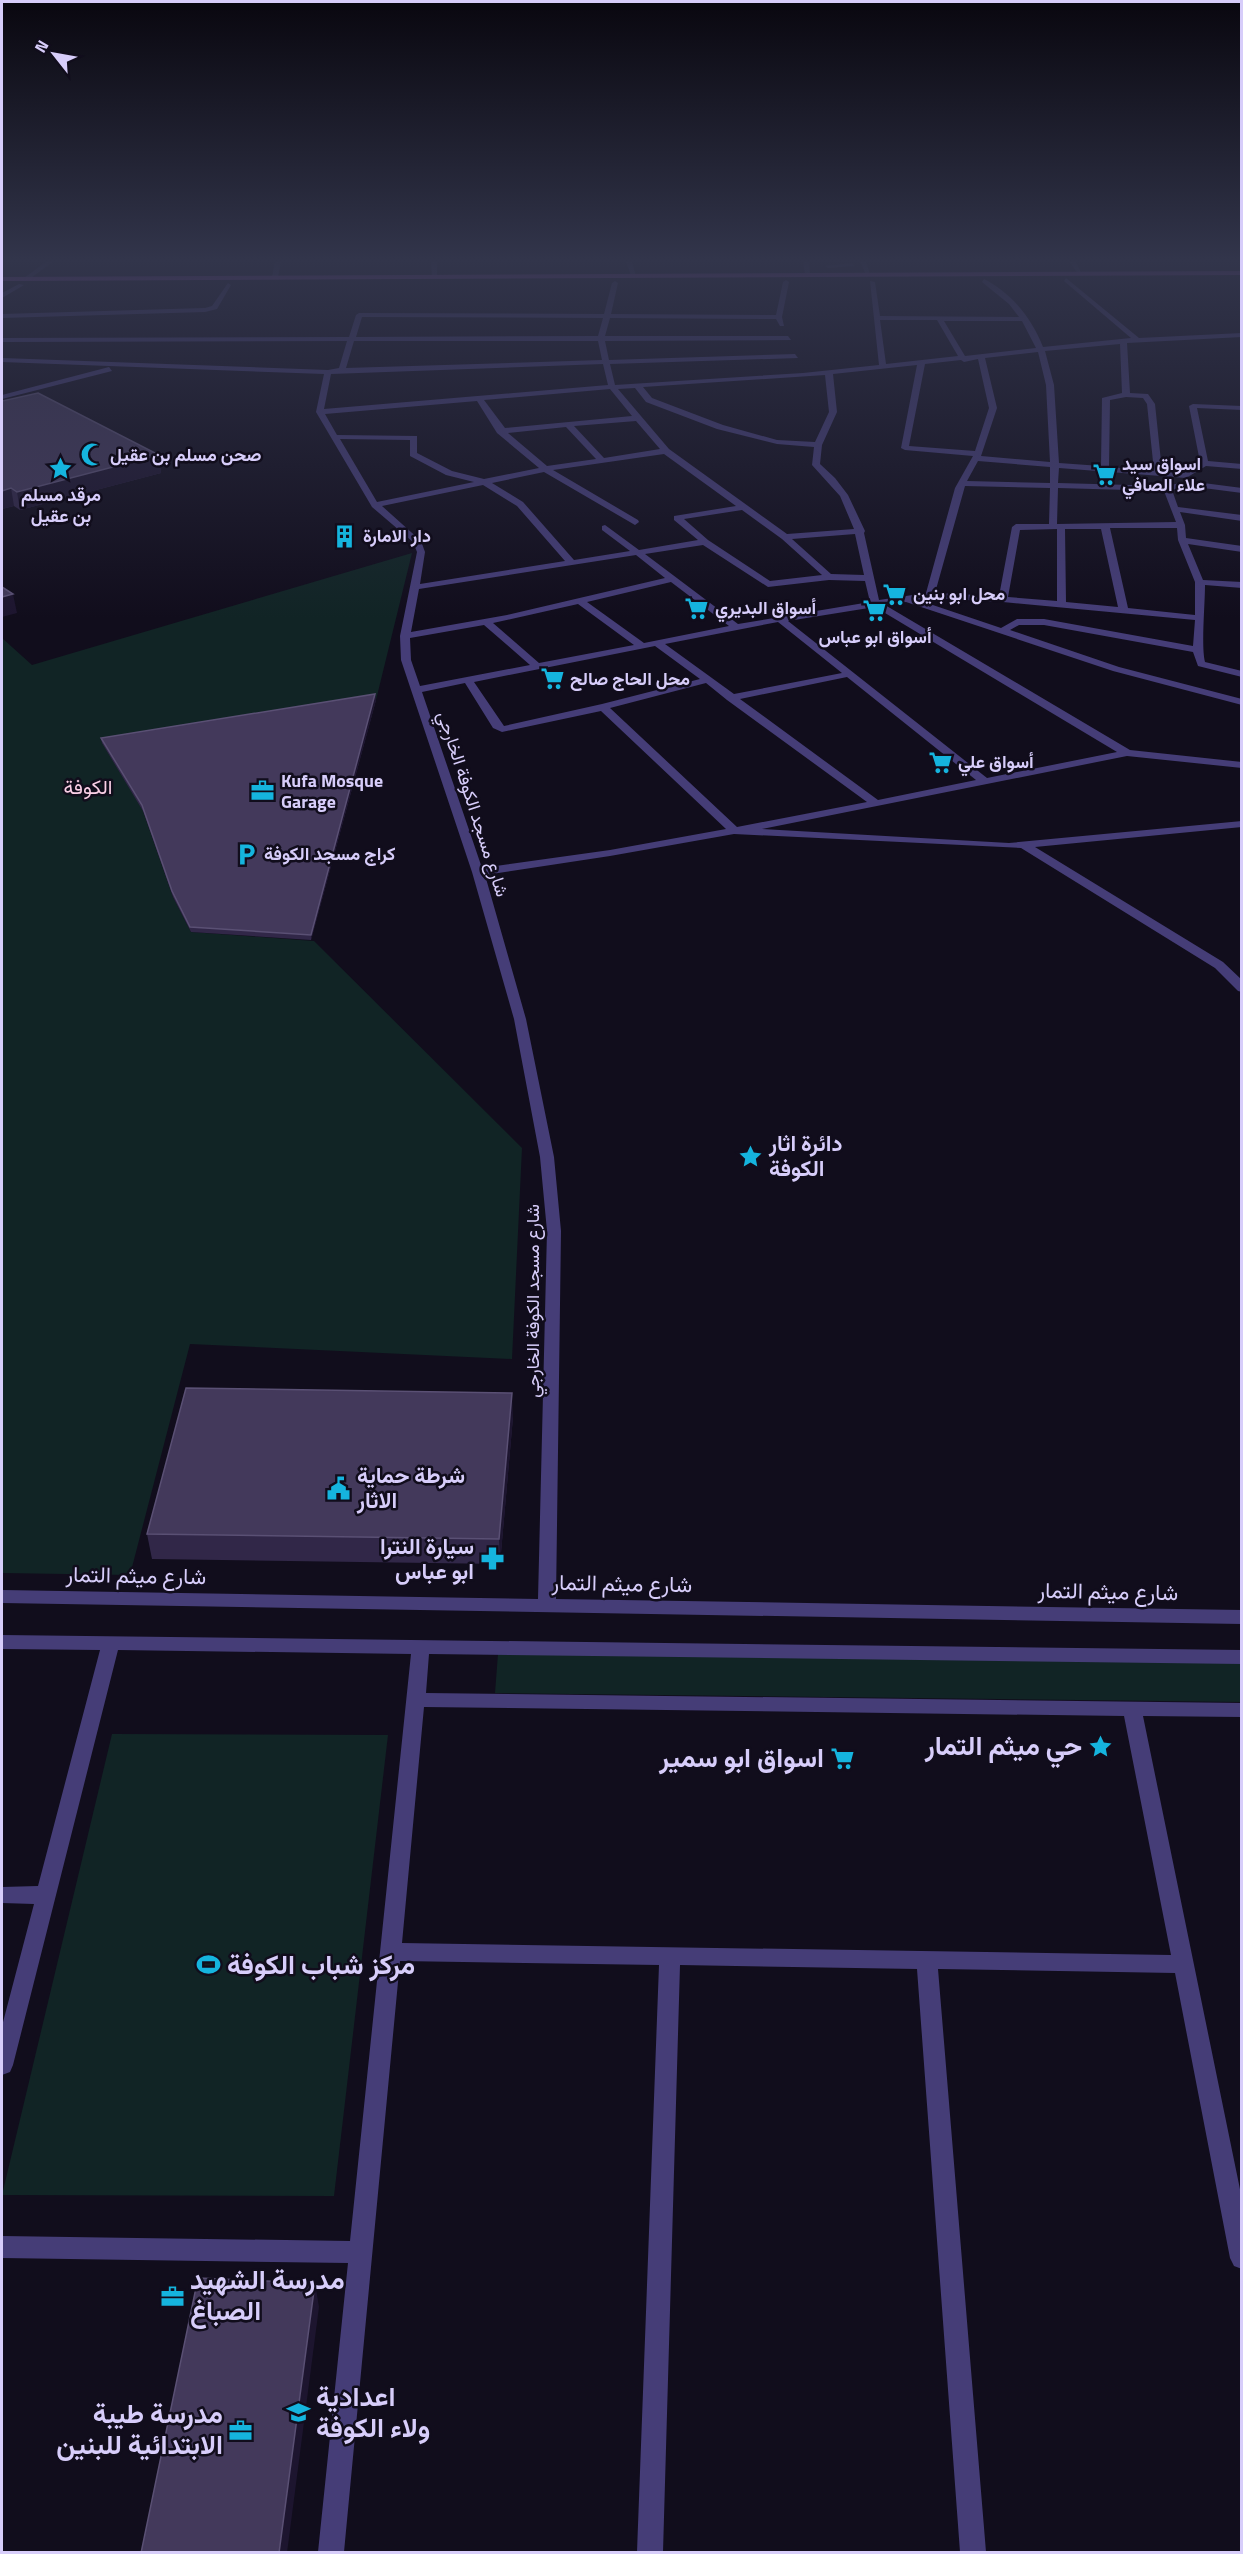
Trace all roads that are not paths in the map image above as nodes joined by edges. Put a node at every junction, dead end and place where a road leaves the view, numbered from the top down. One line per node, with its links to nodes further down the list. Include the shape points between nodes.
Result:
1 (66, 380): 13 (street)
2 (326, 380): 16 (street)
3 (610, 380): 11 (street)
4 (717, 380): 10 (street)
5 (830, 380): 21 (street, via 833,412)
6 (918, 380): 23 (street, via 905,448)
7 (986, 380): 23 (street, via 993,408)
8 (1048, 380): 25 (street)
9 (1125, 380): 12 (street)
10 (637, 385): 11 (street); 21 (street, via 649,400 720,427 777,442)
11 (612, 387): 14 (street); 17 (street)
12 (1126, 394): 28 (street, via 1106,398); 30 (street, via 1145,396 1151,404)
13 (2, 397)
14 (478, 398): 16 (street); 19 (street)
15 (1242, 408): 26 (street, via 1193,406)
16 (320, 412): 20 (street, شارع مسجد الكوفة الخارجي)
17 (638, 418): 18 (street); 22 (street)
18 (568, 425): 19 (street); 24 (street)
19 (501, 431): 29 (street)
20 (335, 437): 32 (street, via 414,438 413,454 449,473); 37 (street, شارع مسجد الكوفة الخارجي)
21 (818, 445): 44 (street, via 816,465 845,496)
22 (666, 451): 24 (street); 38 (street)
23 (976, 456): 25 (street); 33 (street)
24 (603, 461): 29 (street)
25 (1056, 464): 28 (street); 34 (street)
26 (1204, 464): 27 (street); 31 (street)
27 (1242, 467)
28 (1105, 468): 30 (street)
29 (545, 469): 32 (street); 49 (street, via 635,522 605,528)
30 (1158, 473): 31 (street)
31 (1187, 479): 35 (street); 36 (street)
32 (485, 482): 37 (street); 50 (street, via 520,504)
33 (962, 483): 34 (street); 57 (street)
34 (1053, 488): 35 (street); 42 (street)
35 (1167, 489): 39 (street)
36 (1242, 491)
37 (375, 505): 56 (street, شارع مسجد الكوفة الخارجي, via 417,541 421,552)
38 (743, 507): 45 (street); 47 (street, via 677,518)
39 (1176, 509): 40 (street); 41 (street)
40 (1242, 518)
41 (1181, 525): 43 (street); 46 (street)
42 (1057, 526): 43 (street); 59 (street, via 1016,527); 62 (street, via 1063,585)
43 (1105, 526): 63 (street)
44 (861, 531): 45 (street); 52 (street)
45 (785, 537): 51 (street)
46 (1182, 540): 48 (street); 54 (street)
47 (705, 542): 49 (street); 51 (street, via 768,584)
48 (1242, 549)
49 (637, 552): 50 (street); 53 (street)
50 (571, 562): 56 (street)
51 (829, 577): 52 (street)
52 (868, 578): 61 (street)
53 (673, 579): 60 (street); 67 (street)
54 (1200, 582): 55 (street); 64 (street)
55 (1242, 585)
56 (416, 587): 69 (street, شارع مسجد الكوفة الخارجي)
57 (930, 595): 58 (street); 59 (street)
58 (906, 599): 61 (street); 68 (street)
59 (1003, 599): 62 (street)
60 (580, 601): 66 (street); 71 (street)
61 (875, 603): 65 (street); 82 (street)
62 (1061, 606): 63 (street)
63 (1124, 612): 64 (street)
64 (1200, 618): 72 (street)
65 (780, 619): 67 (street); 74 (street)
66 (486, 622): 69 (street); 73 (street)
67 (736, 627): 70 (street)
68 (1002, 631): 72 (street, via 1017,622 1044,622); 80 (street, via 1116,669)
69 (405, 636): 78 (street, شارع مسجد الكوفة الخارجي, via 406,660)
70 (657, 643): 71 (street); 77 (street)
71 (642, 646): 73 (street)
72 (1197, 650): 75 (street, via 1201,664)
73 (538, 666): 76 (street)
74 (850, 674): 79 (street); 84 (street)
75 (1242, 674)
76 (468, 680): 78 (street); 81 (street, via 502,729)
77 (707, 680): 79 (street); 81 (street)
78 (416, 690): 89 (street, شارع مسجد الكوفة الخارجي)
79 (731, 698): 85 (street)
80 (1242, 702)
81 (603, 707): 87 (street)
82 (1127, 753): 83 (street); 84 (street)
83 (1242, 765)
84 (984, 781): 85 (street)
85 (876, 803): 87 (street)
86 (1242, 824): 88 (street)
87 (735, 831): 88 (street); 89 (street)
88 (1022, 844): 90 (street, via 1219,965)
89 (478, 873): 92 (street, شارع مسجد الكوفة الخارجي, via 520,1019 547,1157 554,1231)
90 (1242, 988)
91 (2, 1597): 92 (street, شارع ميثم التمار)
92 (547, 1605): 93 (street, شارع ميثم التمار)
93 (1242, 1617)
94 (2, 1642): 95 (street)
95 (111, 1644): 96 (street); 102 (street)
96 (421, 1646): 97 (street); 98 (street)
97 (1242, 1657)
98 (416, 1700): 99 (street); 103 (street)
99 (1132, 1708): 100 (street); 106 (street)
100 (1242, 1710)
101 (2, 1894): 102 (street)
102 (45, 1895): 107 (street)
103 (391, 1952): 104 (street); 109 (street)
104 (670, 1956): 105 (street); 112 (street)
105 (927, 1960): 106 (street); 113 (street)
106 (1181, 1964): 110 (street)
107 (2, 2065)
108 (2, 2247): 109 (street)
109 (361, 2252): 111 (street)
110 (1241, 2256)
111 (331, 2553)
112 (650, 2553)
113 (973, 2553)

